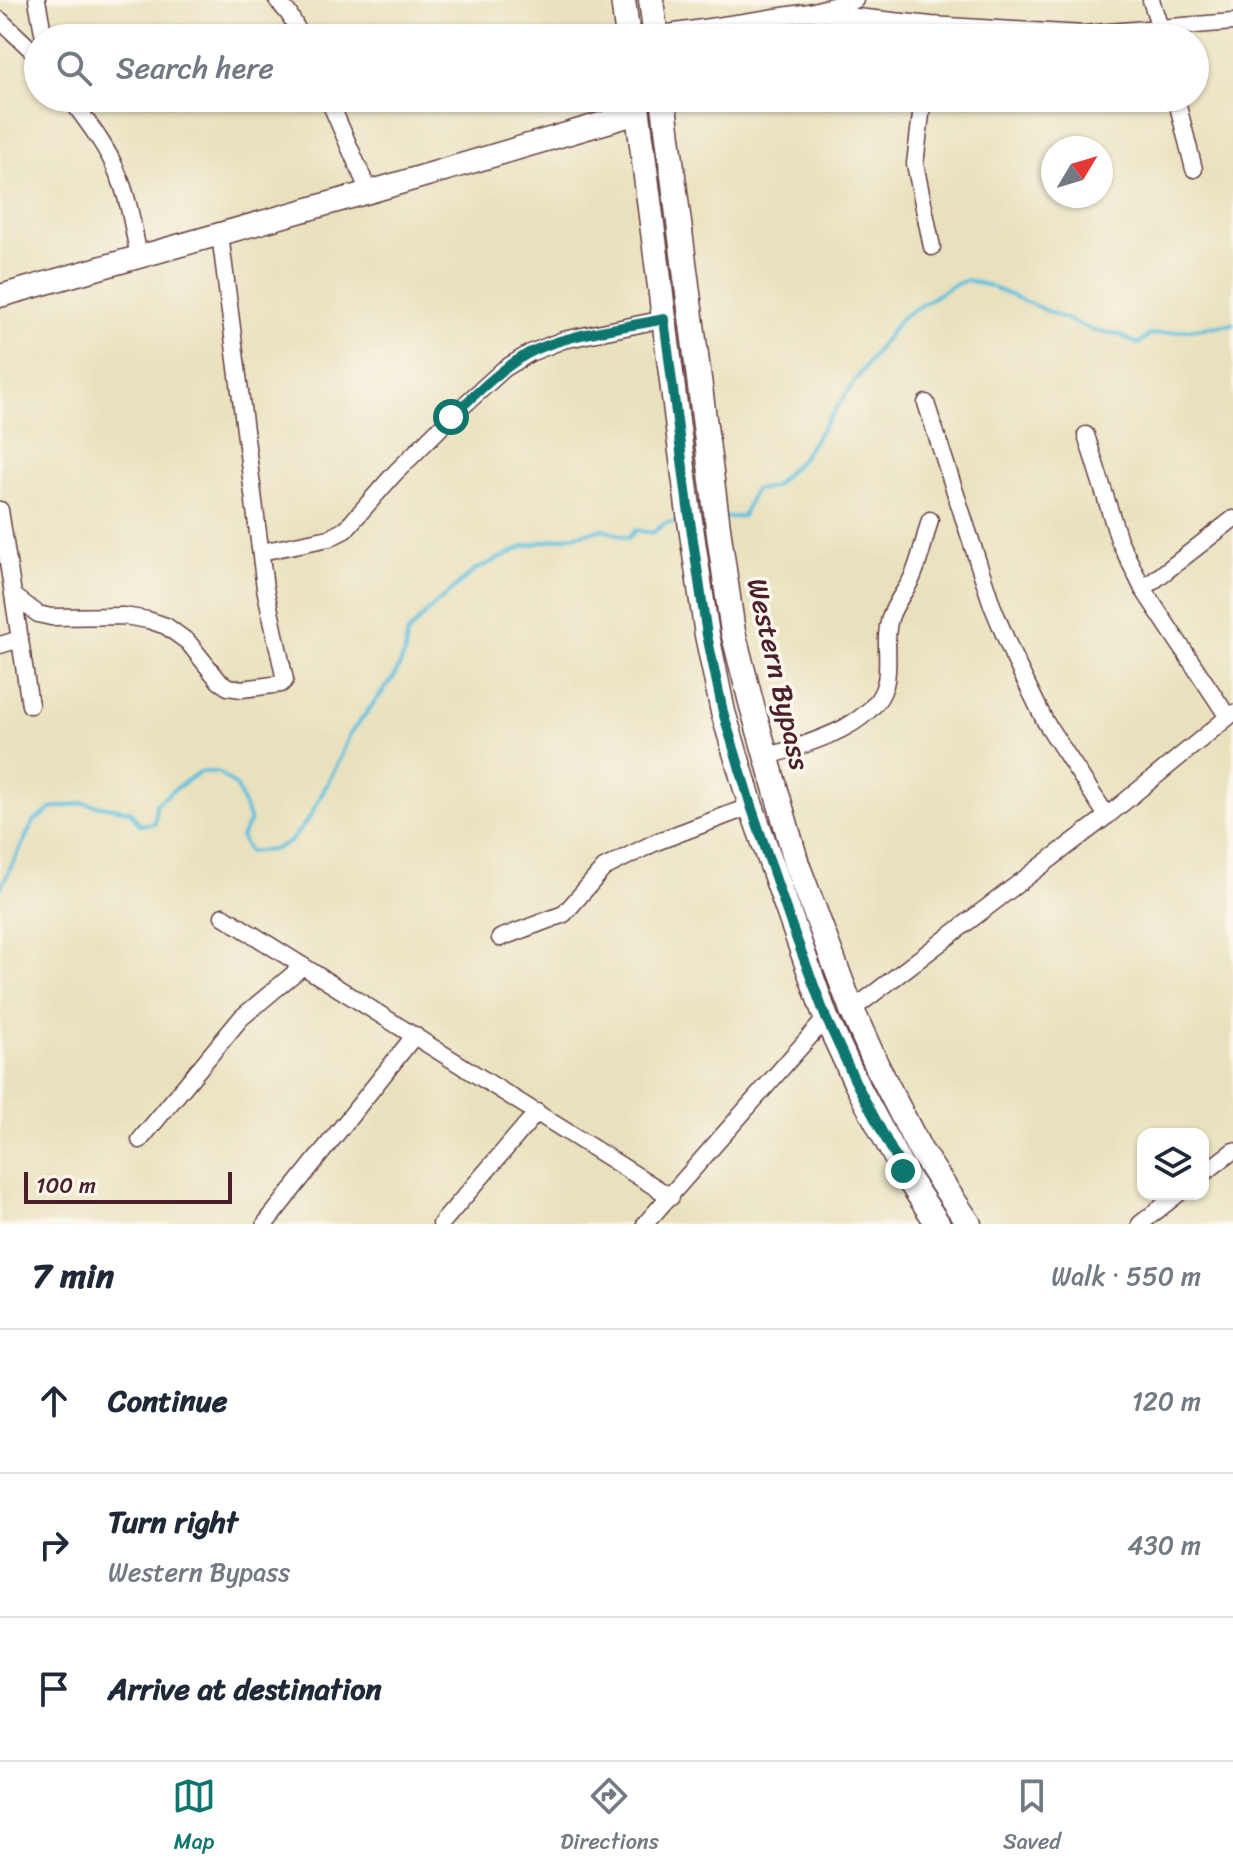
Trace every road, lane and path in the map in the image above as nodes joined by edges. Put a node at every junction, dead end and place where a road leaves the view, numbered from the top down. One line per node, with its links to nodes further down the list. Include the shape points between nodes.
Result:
1 (37, 0): 10 (street)
2 (277, 0): 11 (street)
3 (623, 0): 12 (main road)
4 (651, 0): 13 (main road)
5 (855, 0): 7 (street)
6 (1151, 0): 16 (street)
7 (810, 12): 14 (street); 15 (street)
8 (0, 20): 18 (street)
9 (1233, 22): 17 (street)
10 (41, 24)
11 (294, 24)
12 (626, 24)
13 (654, 24)
14 (732, 24)
15 (882, 24)
16 (1159, 24)
17 (1209, 26)
18 (24, 43)
19 (80, 112): 30 (street, via 118,173)
20 (334, 112): 27 (street)
21 (618, 112): 27 (street)
22 (638, 112): 32 (main road, Western Bypass)
23 (665, 112): 45 (main road, Western Bypass, via 733,632)
24 (921, 112): 29 (street, via 915,164)
25 (1180, 112): 26 (street)
26 (1194, 169)
27 (369, 192): 28 (street)
28 (220, 234): 30 (street); 38 (street)
29 (932, 247)
30 (139, 257): 31 (street)
31 (0, 296)
32 (664, 319): 38 (street, via 563,340 530,353 451,417 345,530); 46 (main road, Western Bypass, via 707,635)
33 (926, 403): 47 (street, via 1013,656 1046,723)
34 (1086, 435): 39 (street, via 1119,540)
35 (0, 510): 40 (street)
36 (1233, 519): 39 (street)
37 (930, 520): 45 (street, via 912,578 889,620 885,686 878,700 845,728)
38 (261, 552): 40 (street, via 285,680 277,685 228,687 188,642 166,626 124,616 51,617)
39 (1143, 589): 44 (street)
40 (14, 596): 41 (street)
41 (20, 639): 42 (street); 43 (street)
42 (0, 645)
43 (30, 705)
44 (1230, 715): 47 (street)
45 (767, 757): 51 (main road, Western Bypass, via 797,864)
46 (751, 806): 49 (street, via 604,868 564,914); 52 (main road, Western Bypass)
47 (1107, 816): 51 (street)
48 (223, 916): 50 (street)
49 (500, 938)
50 (303, 966): 53 (street); 55 (street, via 235,1025)
51 (852, 1010): 64 (main road, Western Bypass, via 920,1150)
52 (826, 1018): 58 (street); 63 (main road, Western Bypass, via 903,1171)
53 (415, 1035): 54 (street); 60 (street)
54 (537, 1112): 58 (street); 61 (street)
55 (140, 1140)
56 (1233, 1151): 57 (street)
57 (1209, 1169)
58 (671, 1197): 62 (street)
59 (1170, 1200): 65 (street)
60 (265, 1224)
61 (441, 1224)
62 (645, 1224)
63 (938, 1224)
64 (969, 1224)
65 (1140, 1224)

